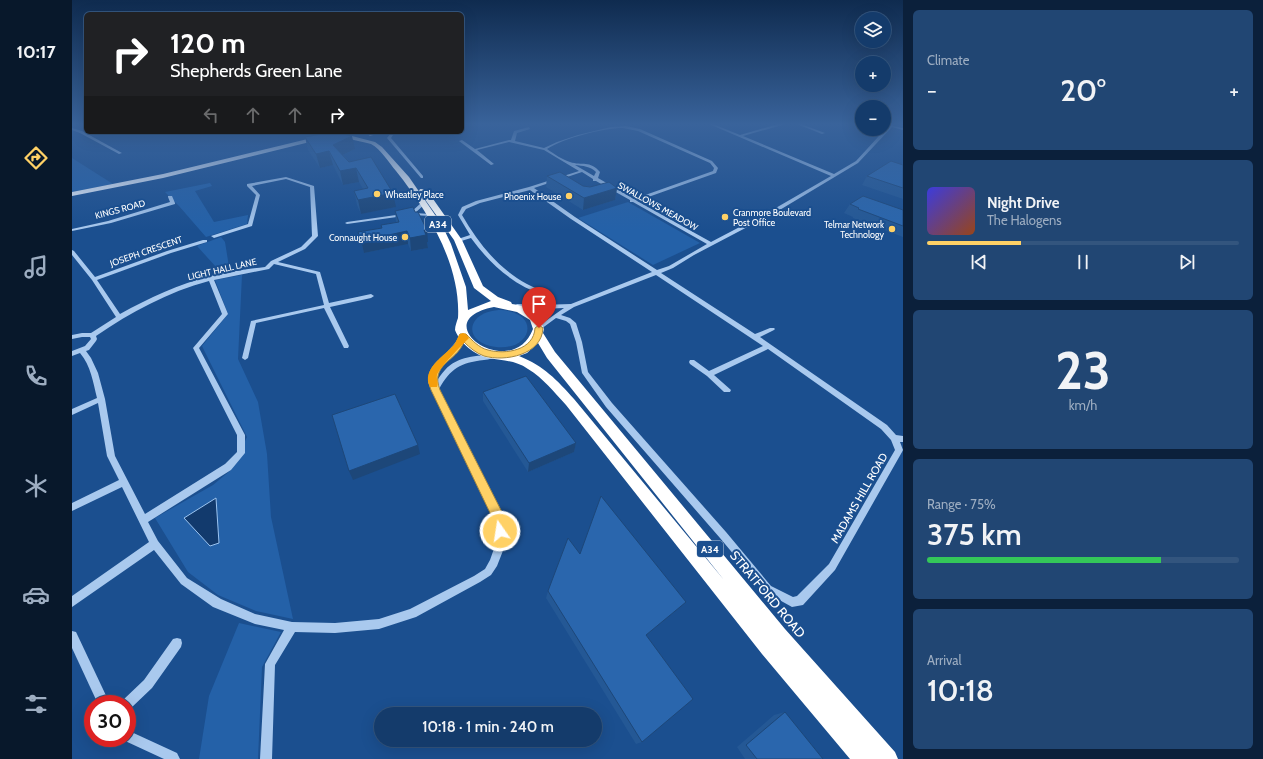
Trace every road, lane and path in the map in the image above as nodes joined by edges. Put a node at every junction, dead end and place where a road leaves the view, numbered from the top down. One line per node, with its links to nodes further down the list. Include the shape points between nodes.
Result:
1 (231, 159): 17 (main road)
2 (393, 159): 20 (highway, A34)
3 (398, 159): 27 (highway, A34)
4 (407, 159): 14 (street)
5 (486, 159): 10 (street)
6 (561, 159): 11 (street, SWALLOWS MEADOW)
7 (705, 159): 19 (street, via 716,168 715,172)
8 (796, 159): 13 (street)
9 (860, 159): 13 (street)
10 (492, 164)
11 (568, 164): 12 (street, SWALLOWS MEADOW); 15 (street, via 596,169 598,172)
12 (582, 172): 15 (street, SWALLOWS MEADOW); 16 (street)
13 (833, 175): 29 (street, via 776,210)
14 (422, 177)
15 (595, 180): 19 (street, SWALLOWS MEADOW)
16 (531, 188): 26 (street, via 464,208 460,215); 32 (street)
17 (72, 194)
18 (170, 197): 24 (street, KINGS ROAD, via 174,205)
19 (632, 201): 29 (street, SWALLOWS MEADOW)
20 (423, 204): 21 (street); 22 (highway, A34)
21 (411, 214): 22 (street); 23 (street)
22 (430, 215): 44 (highway, A34, via 447,244 461,287)
23 (347, 223)
24 (72, 230)
25 (214, 236): 31 (street, LIGHT HALL LANE, via 250,225 258,195 249,185 286,178 312,186 316,236 303,248)
26 (472, 236): 27 (street); 35 (street, via 509,277)
27 (458, 240): 39 (highway, A34, via 479,288 484,293)
28 (205, 241): 34 (street, JOSEPH CRESCENT)
29 (710, 244): 32 (street)
30 (72, 252): 34 (street)
31 (273, 262): 33 (street, LIGHT HALL LANE, via 267,268); 40 (street, via 318,273)
32 (658, 274): 41 (street); 50 (street)
33 (211, 278): 43 (street, LIGHT HALL LANE, via 163,295); 67 (street, via 225,314 196,348 241,435 240,453 228,467)
34 (94, 279): 43 (street)
35 (533, 290): 37 (street); 38 (street, via 546,294)
36 (371, 296): 40 (street)
37 (528, 296)
38 (549, 298)
39 (512, 305): 41 (street); 44 (highway, via 485,305); 46 (highway, A34, via 533,316)
40 (327, 306): 51 (street); 56 (street, via 253,322)
41 (572, 306): 42 (street)
42 (555, 316): 46 (street); 70 (street, STRATFORD ROAD, via 574,323 585,373 609,405 768,589)
43 (119, 317): 47 (street, LIGHT HALL LANE)
44 (463, 319): 48 (highway, A34, via 460,325)
45 (772, 329): 50 (street)
46 (539, 331): 55 (highway, via 535,342 527,349); 80 (highway, STRATFORD ROAD / A34, via 551,355 779,635)
47 (92, 335): 49 (street); 53 (street, via 93,342)
48 (463, 336): 55 (highway, A34, via 476,349); 59 (street, via 458,346 439,364 433,374)
49 (72, 337)
50 (755, 338): 52 (street)
51 (346, 346)
52 (766, 347): 58 (street); 63 (street, via 884,426)
53 (82, 351): 54 (street); 61 (street, via 95,373)
54 (72, 354)
55 (503, 355): 59 (street, via 460,362 444,374); 79 (highway, A34, via 531,365 549,379 570,402 768,648)
56 (246, 358)
57 (692, 362): 58 (street)
58 (709, 374): 60 (street)
59 (435, 390): 71 (street, via 499,518 501,543 494,563 488,572 459,589 412,613 379,624 335,628)
60 (727, 390)
61 (101, 399): 62 (street); 65 (street, via 110,456)
62 (72, 412)
63 (894, 438): 64 (street); 70 (street, MADAMS HILL ROAD, via 899,450 832,567 799,601)
64 (903, 439)
65 (124, 482): 66 (street); 67 (street)
66 (72, 507)
67 (143, 520): 68 (street)
68 (155, 544): 69 (street); 71 (street, via 184,581 217,603 255,619)
69 (72, 602)
70 (792, 602)
71 (292, 627): 78 (street, via 270,664)
72 (72, 636): 74 (street)
73 (177, 643): 75 (street, via 148,684)
74 (100, 695)
75 (136, 695)
76 (136, 740): 77 (street)
77 (174, 759)
78 (266, 759)
79 (864, 759)
80 (888, 759)

